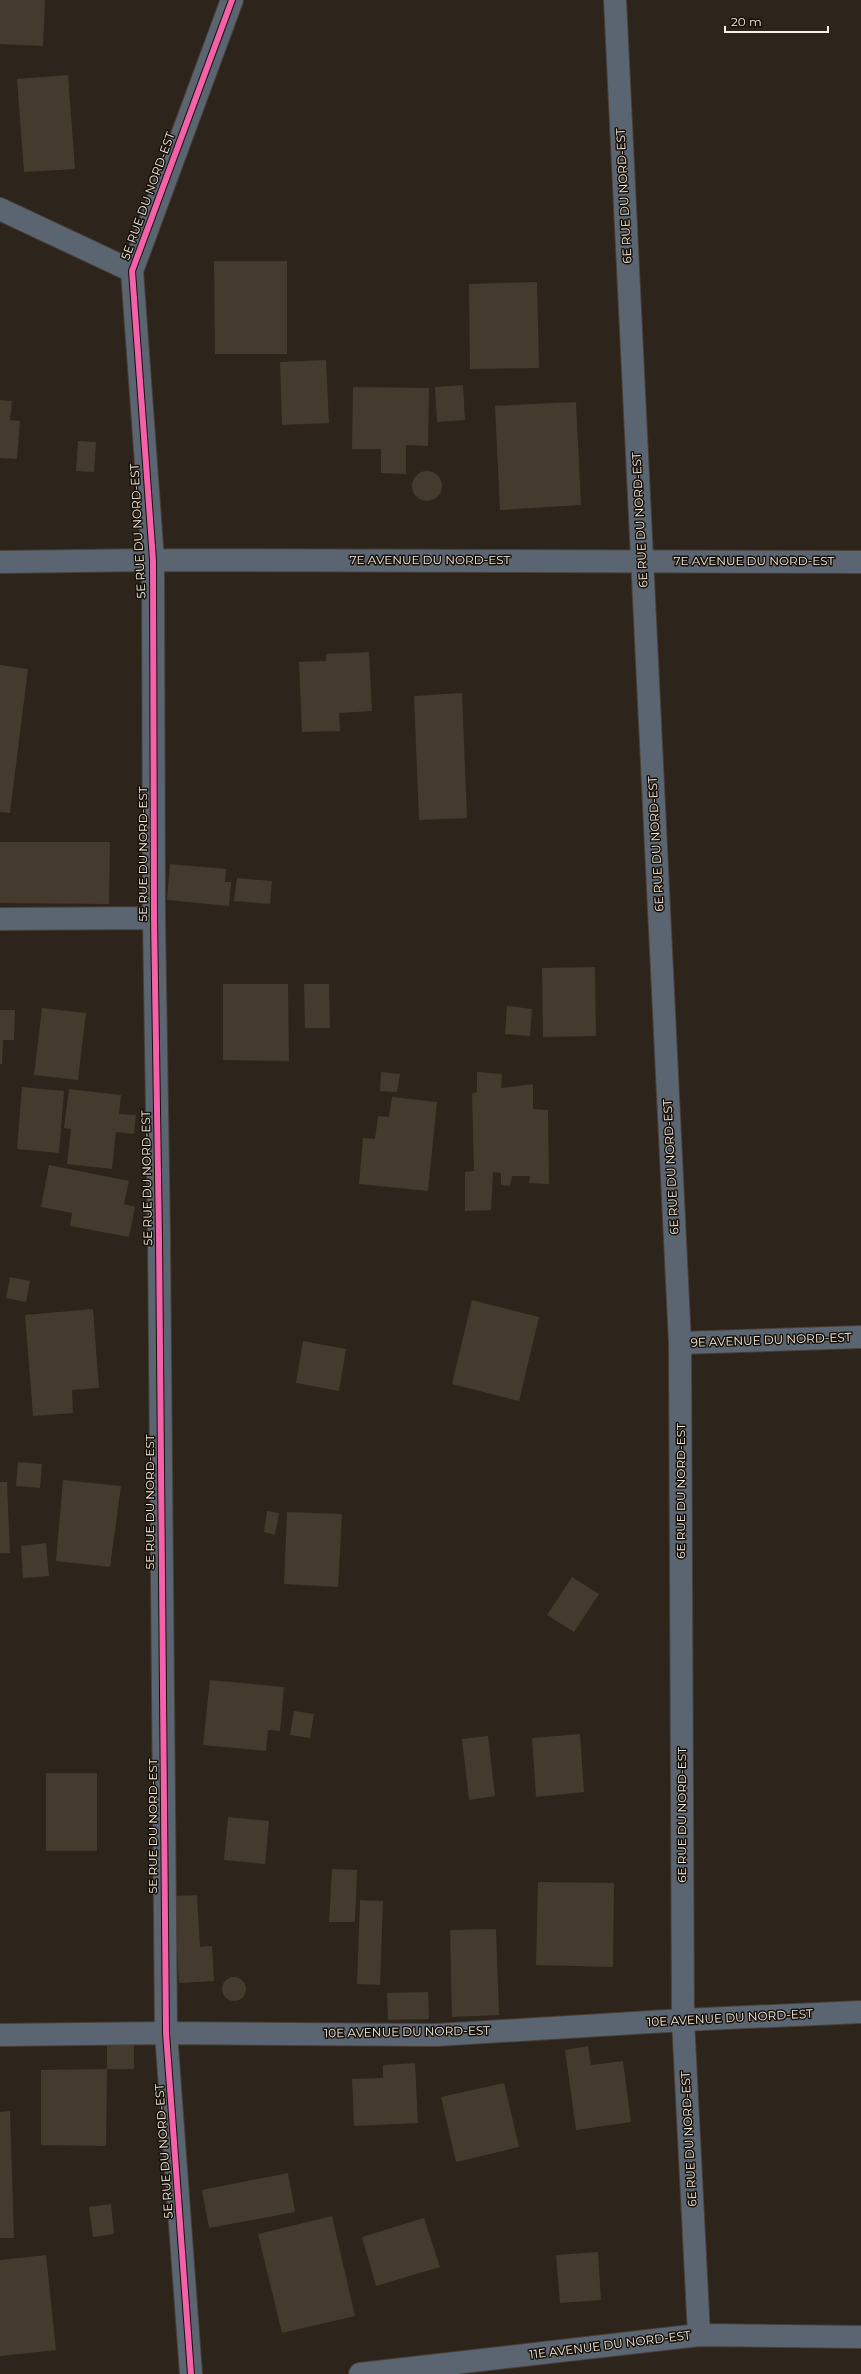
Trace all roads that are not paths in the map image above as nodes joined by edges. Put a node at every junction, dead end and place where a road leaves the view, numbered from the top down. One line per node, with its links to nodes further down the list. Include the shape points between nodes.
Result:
1 (232, 0): 4 (street, 5E RUE DU NORD-EST)
2 (615, 0): 6 (street, 6E RUE DU NORD-EST)
3 (0, 209): 4 (street)
4 (132, 272): 5 (street, 5E RUE DU NORD-EST)
5 (153, 560): 6 (street, 7E AVENUE DU NORD-EST); 7 (street, 7E AVENUE DU NORD-EST); 9 (street, 5E RUE DU NORD-EST)
6 (642, 560): 8 (street, 7E AVENUE DU NORD-EST); 12 (street, 6E RUE DU NORD-EST)
7 (0, 562)
8 (861, 562)
9 (154, 918): 10 (street); 15 (street, 5E RUE DU NORD-EST)
10 (0, 919)
11 (861, 1337): 12 (street, 9E AVENUE DU NORD-EST)
12 (680, 1342): 14 (street, 6E RUE DU NORD-EST)
13 (861, 2012): 14 (street, 10E AVENUE DU NORD-EST)
14 (683, 2020): 15 (street, 10E AVENUE DU NORD-EST, via 437,2034); 17 (street, 6E RUE DU NORD-EST)
15 (166, 2033): 16 (street, 10E AVENUE DU NORD-EST); 19 (street, 5E RUE DU NORD-EST)
16 (0, 2036)
17 (700, 2335): 18 (street, 11E AVENUE DU NORD-EST); 20 (street, 11E AVENUE DU NORD-EST)
18 (861, 2337)
19 (191, 2374)
20 (360, 2374)

